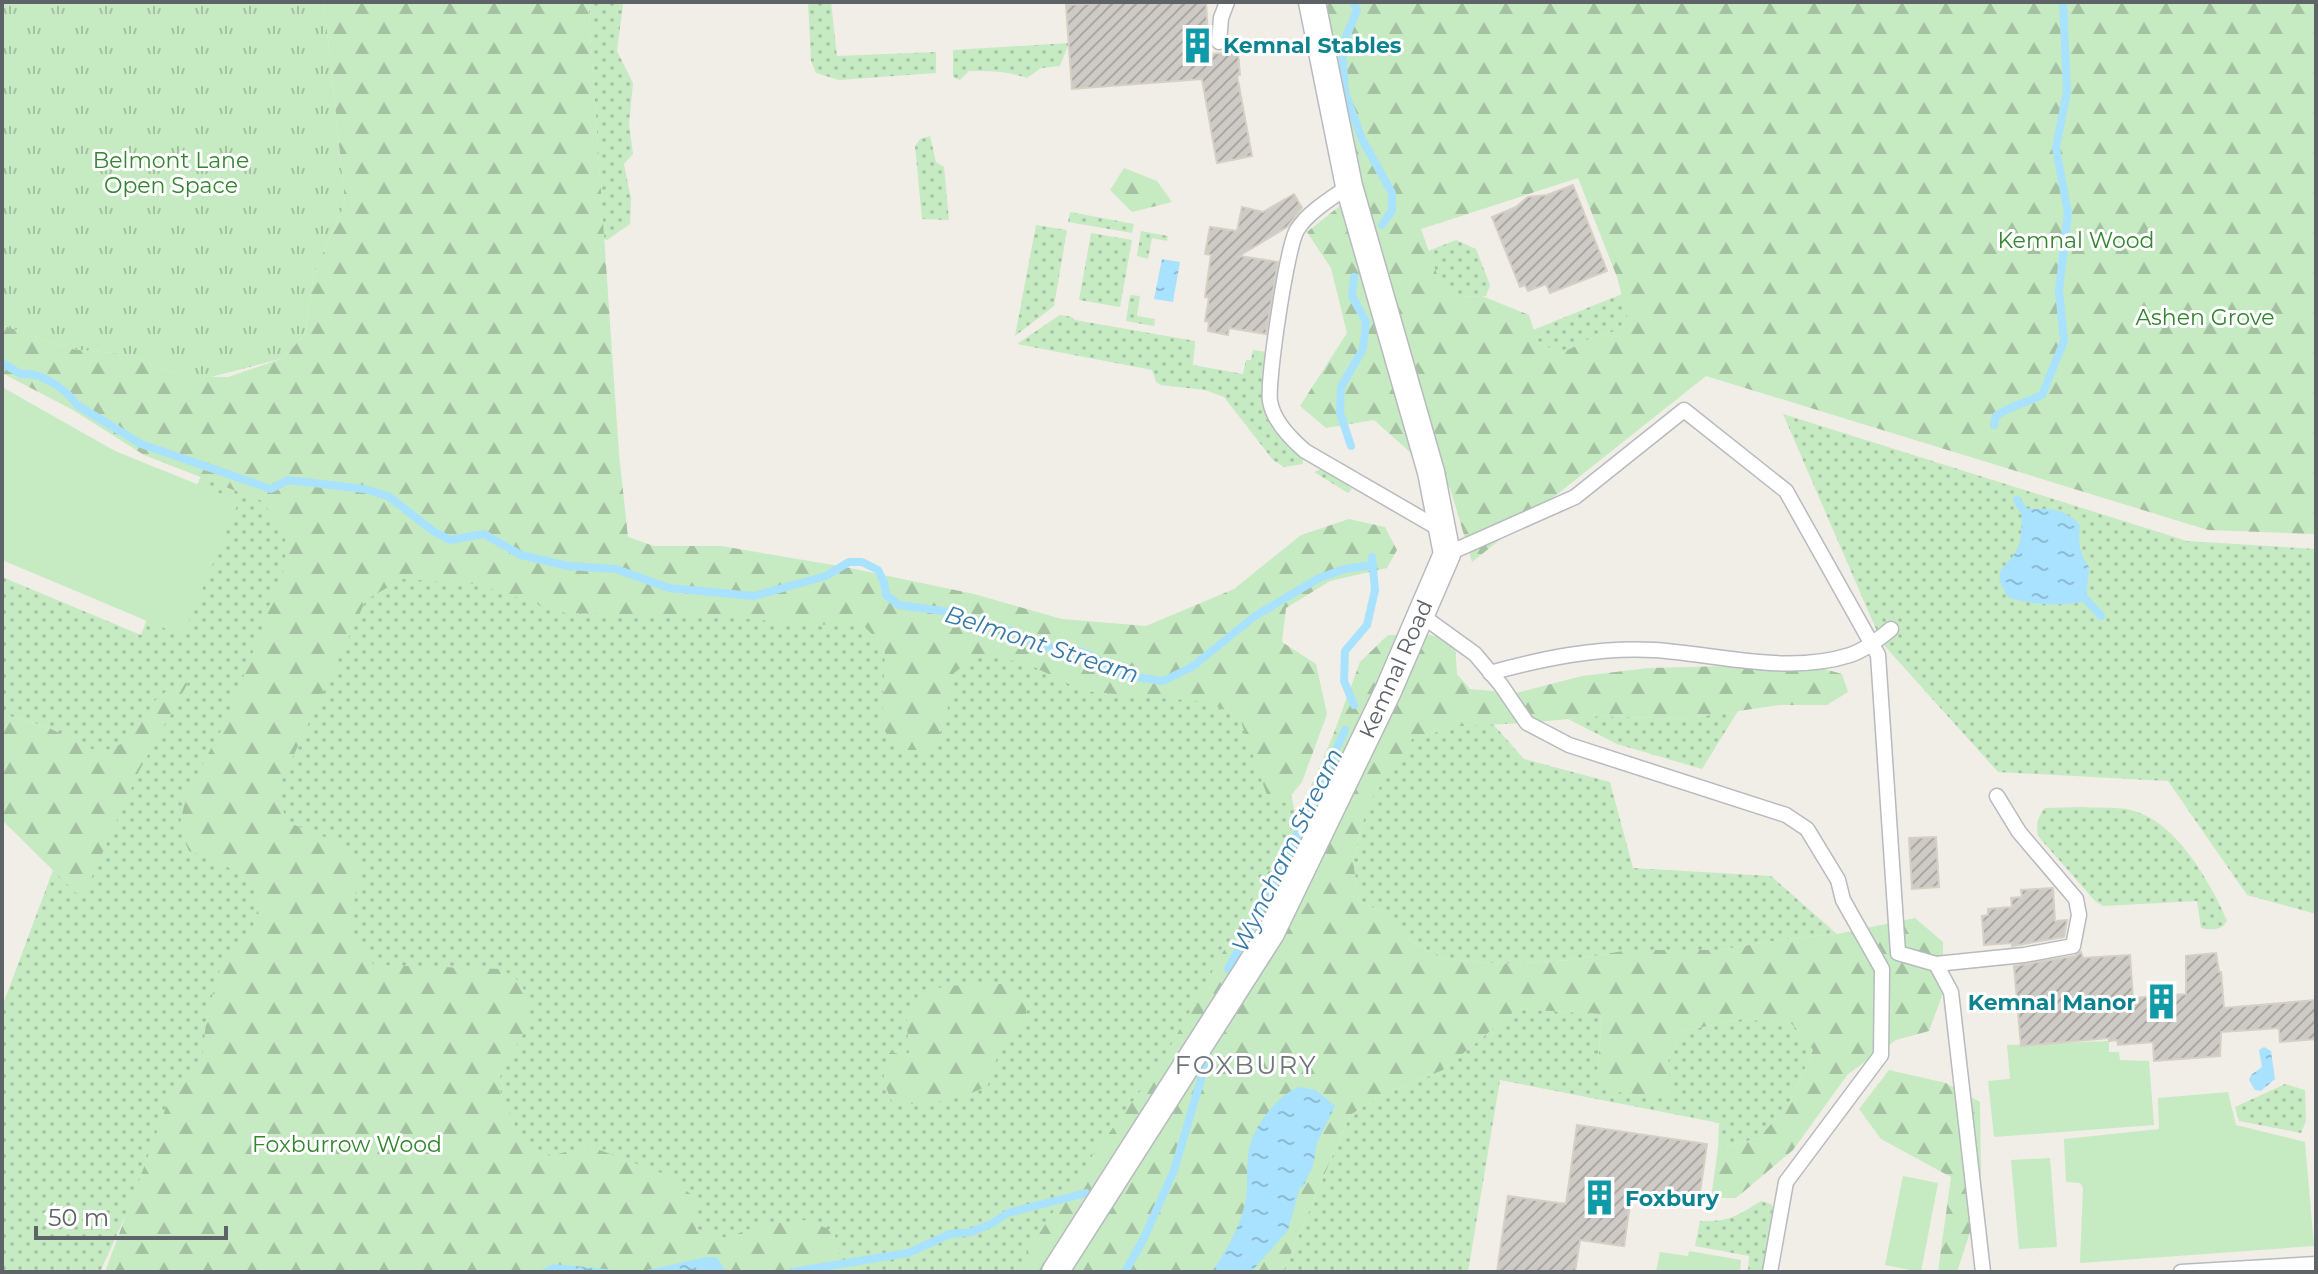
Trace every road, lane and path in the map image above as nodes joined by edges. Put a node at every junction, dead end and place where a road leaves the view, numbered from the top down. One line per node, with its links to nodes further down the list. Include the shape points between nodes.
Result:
1 (1227, 2): 3 (lane)
2 (1312, 2): 4 (street)
3 (1219, 42)
4 (1349, 186): 5 (street, via 1431,472); 5 (lane, via 1297,230 1273,354 1270,404 1291,439 1305,451)
5 (1445, 542): 6 (street, Kemnal Road); 8 (lane, via 1575,497 1684,410 1786,491)
6 (1421, 615): 9 (lane, via 1475,654); 13 (street, Kemnal Road, via 1271,933)
7 (1891, 629): 8 (lane)
8 (1871, 644): 9 (lane, via 1850,655 1787,662 1606,650); 11 (lane, via 1878,655 1898,953)
9 (1490, 673): 14 (lane, via 1527,723 1569,745 1786,815 1807,829 1882,969 1881,1055 1786,1182)
10 (1997, 796): 11 (lane, via 2019,832 2076,899 2079,915 2073,946)
11 (1936, 964): 15 (lane, via 1951,992)
12 (2316, 1264): 16 (lane)
13 (1055, 1272)
14 (1770, 1272)
15 (1983, 1272)
16 (2181, 1272)

